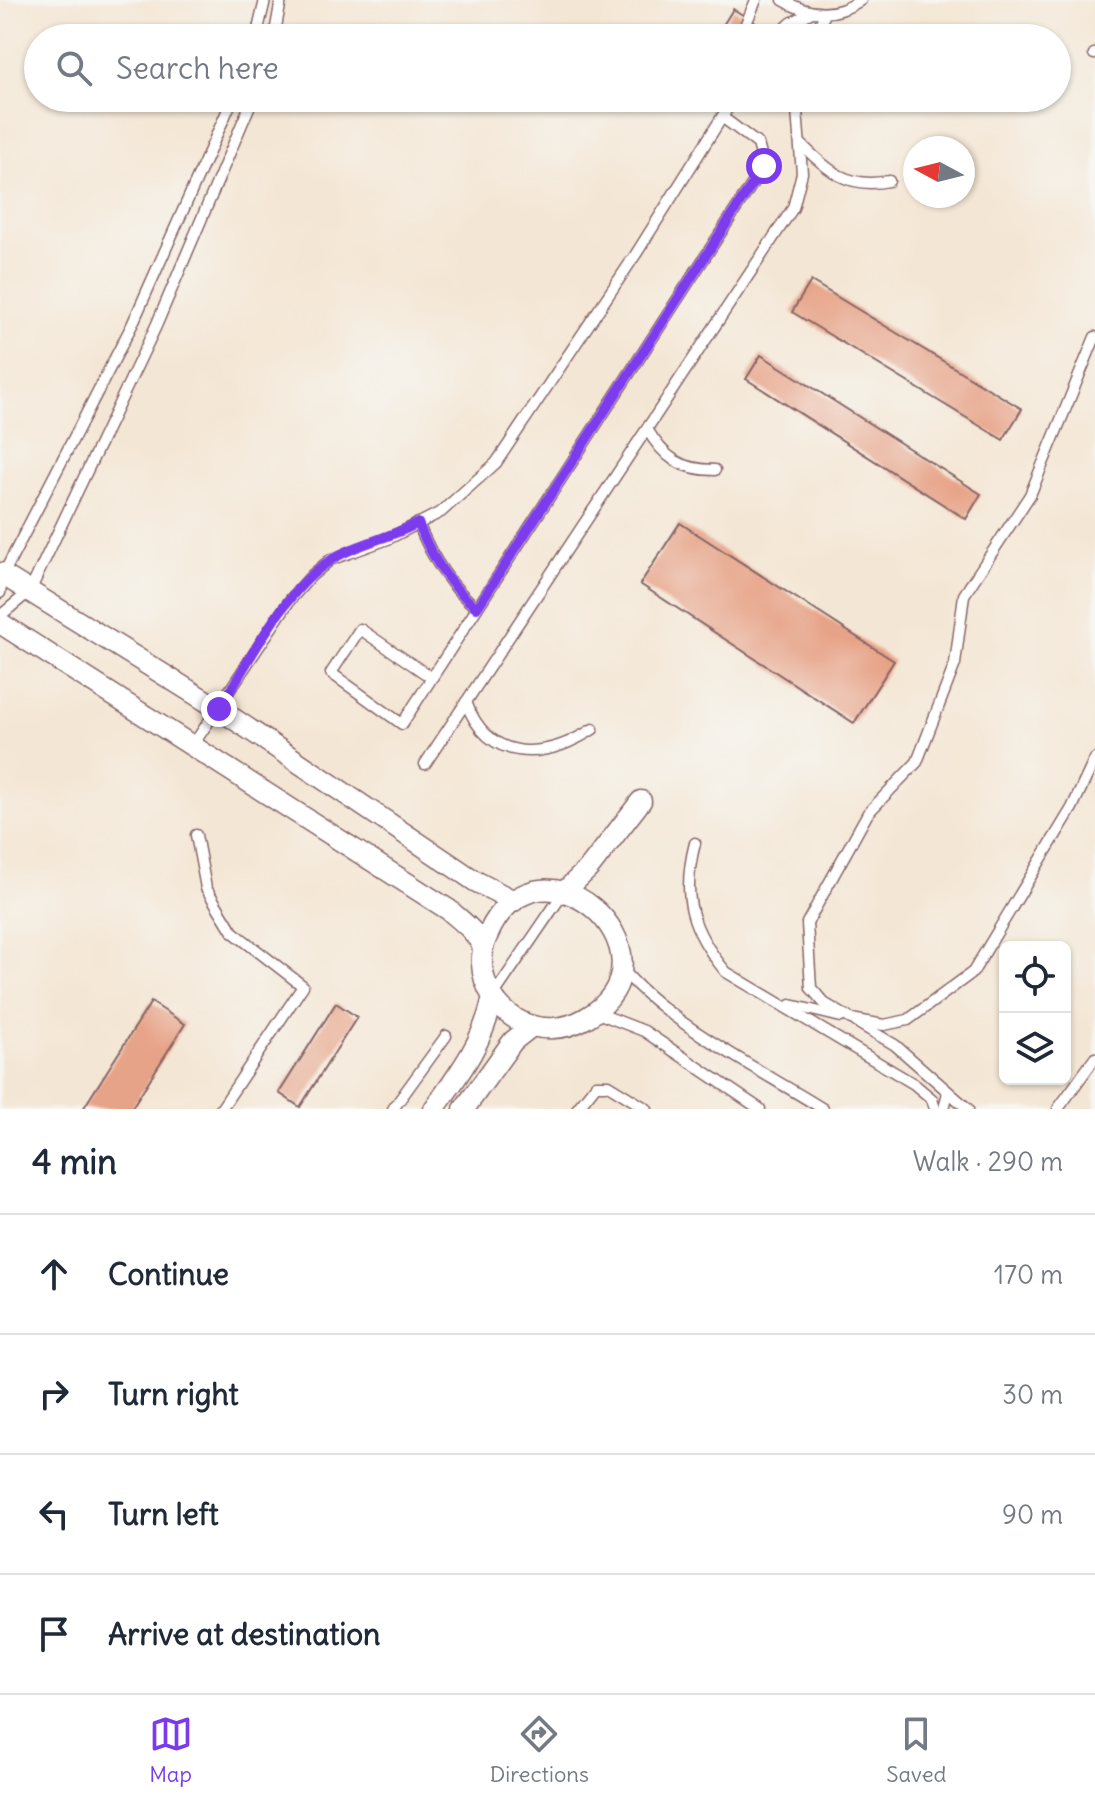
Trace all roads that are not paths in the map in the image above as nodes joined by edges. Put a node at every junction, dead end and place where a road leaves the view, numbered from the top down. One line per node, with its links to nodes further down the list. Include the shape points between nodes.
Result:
1 (265, 0): 8 (lane)
2 (281, 0): 9 (lane)
3 (756, 0): 10 (lane)
4 (783, 0): 6 (lane)
5 (861, 0): 7 (lane)
6 (810, 13): 7 (lane); 11 (lane)
7 (825, 14): 12 (lane)
8 (259, 24)
9 (277, 24)
10 (746, 24)
11 (790, 24)
12 (820, 24)
13 (227, 112): 25 (lane, via 132,325)
14 (247, 112): 26 (lane, via 156,326)
15 (722, 112): 18 (lane)
16 (725, 112): 18 (lane)
17 (798, 112): 19 (lane)
18 (722, 117): 24 (lane, via 496,463 441,512); 27 (lane, via 758,144 764,166)
19 (801, 144): 20 (lane, via 836,176 854,184); 22 (lane, via 802,173 793,208)
20 (889, 181)
21 (1095, 337): 47 (lane, via 1030,495 964,595 955,664 917,762 868,813 807,923 811,988)
22 (647, 429): 23 (lane, via 671,461); 31 (lane)
23 (715, 470)
24 (418, 523): 27 (lane, via 438,565); 32 (lane, via 330,560 311,576)
25 (1, 580): 26 (street)
26 (30, 591): 28 (lane); 32 (street)
27 (477, 608): 30 (lane)
28 (0, 616)
29 (0, 623): 34 (street)
30 (432, 678): 30 (lane, via 402,724 331,673 360,629)
31 (466, 702): 33 (lane, via 483,734 516,749 558,748); 36 (lane)
32 (219, 709): 34 (lane); 41 (street, via 475,881)
33 (593, 729)
34 (191, 748): 42 (street, via 435,899 469,927)
35 (1095, 759): 47 (lane, via 1072,808 973,972 908,1020 884,1025)
36 (425, 764)
37 (641, 801): 40 (street)
38 (196, 835): 52 (lane, via 206,888 233,932 303,986)
39 (695, 843): 45 (lane, via 689,895 704,946 726,972)
40 (564, 892): 41 (street, via 543,890); 43 (street, via 597,907 618,944); 44 (lane)
41 (514, 901): 42 (street, via 499,913)
42 (483, 947): 44 (street, via 482,965)
43 (620, 965): 46 (street, via 608,999); 59 (lane, via 663,1008)
44 (493, 997): 48 (street, via 503,1010); 54 (street, via 477,1047)
45 (777, 1001): 47 (lane); 60 (lane, via 914,1084 932,1099)
46 (595, 1012): 48 (street, via 555,1029); 58 (lane, via 644,1031)
47 (851, 1019): 51 (lane, via 895,1045)
48 (532, 1026): 55 (street, via 513,1041)
49 (446, 1036): 53 (lane)
50 (1095, 1058): 63 (lane)
51 (948, 1092): 61 (lane); 62 (lane)
52 (221, 1109)
53 (393, 1109)
54 (434, 1109)
55 (464, 1109)
56 (577, 1109): 57 (lane, via 596,1085 608,1085)
57 (647, 1109)
58 (760, 1109)
59 (823, 1109)
60 (935, 1109)
61 (944, 1109)
62 (968, 1109)
63 (1058, 1109)

